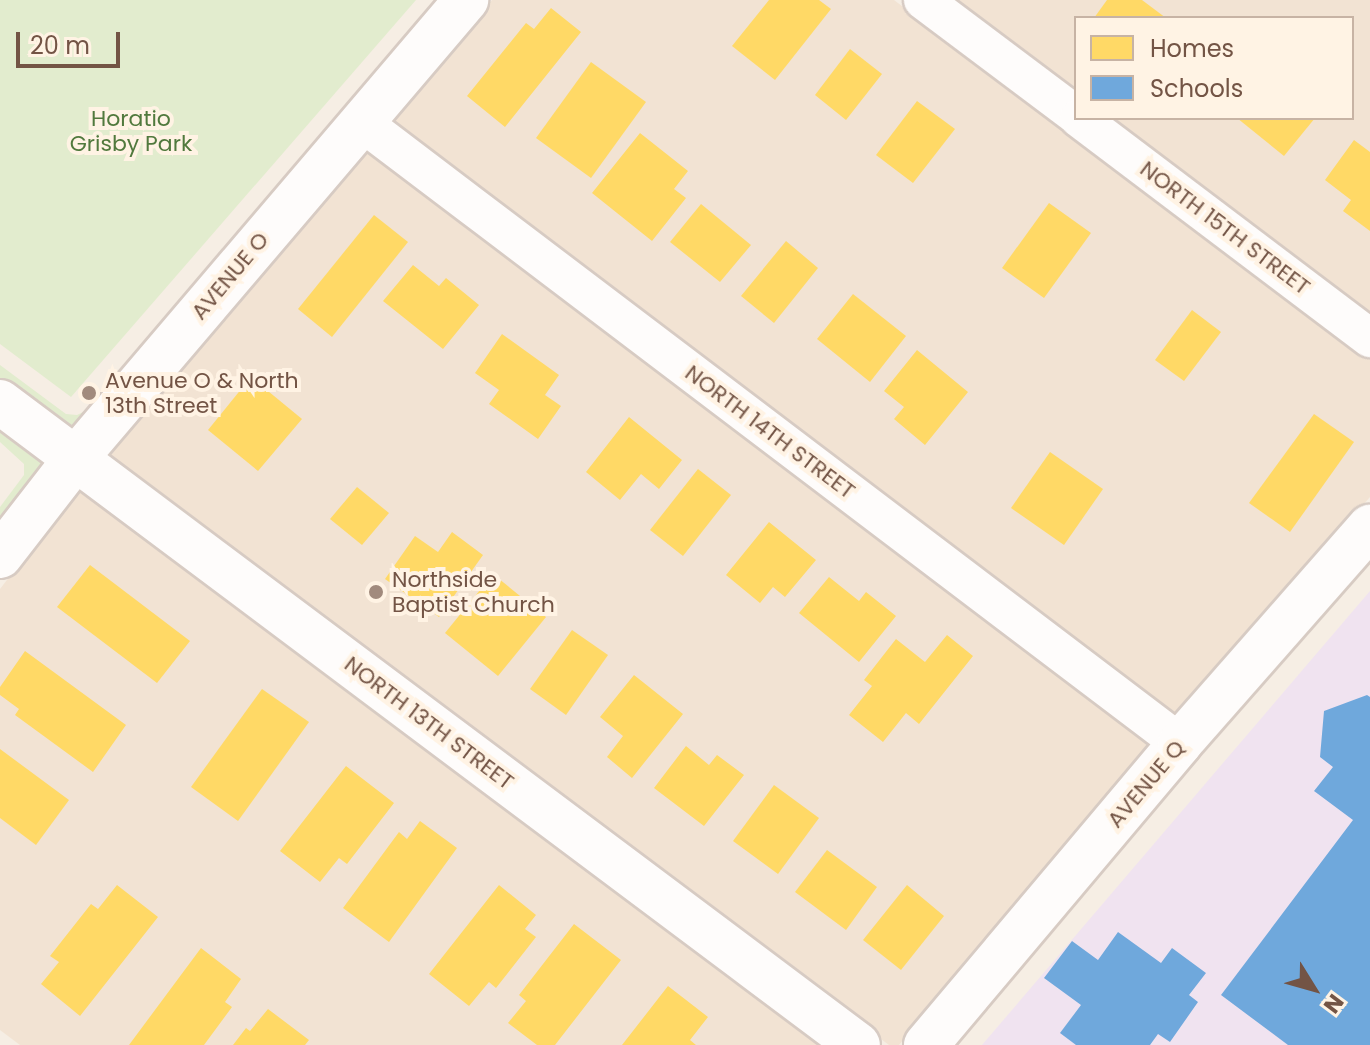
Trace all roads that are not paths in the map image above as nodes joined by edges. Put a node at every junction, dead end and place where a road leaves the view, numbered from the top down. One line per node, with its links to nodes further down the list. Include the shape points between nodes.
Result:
1 (466, 0): 5 (street, AVENUE O)
2 (923, 0): 3 (street, NORTH 15TH STREET)
3 (1074, 114)
4 (1082, 120): 6 (street, NORTH 15TH STREET)
5 (360, 121): 8 (street, AVENUE O); 11 (street, NORTH 14TH STREET)
6 (1370, 338)
7 (0, 402): 8 (street, NORTH 13TH STREET)
8 (76, 458): 10 (street, AVENUE O); 12 (street, NORTH 13TH STREET)
9 (1370, 527): 11 (street, AVENUE Q)
10 (0, 556)
11 (1180, 743): 13 (street, AVENUE Q)
12 (858, 1045)
13 (926, 1045)

